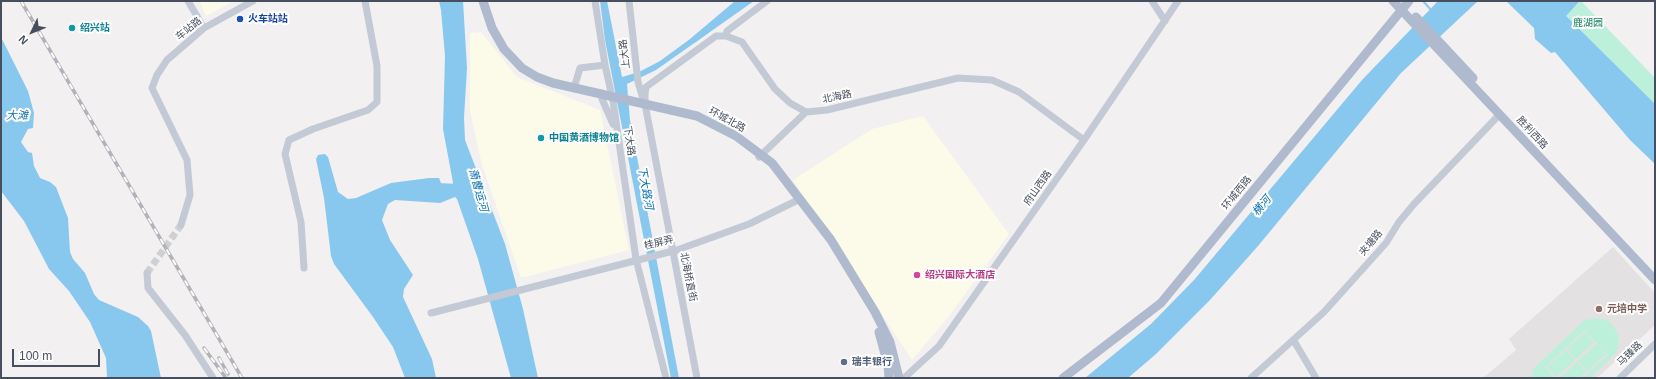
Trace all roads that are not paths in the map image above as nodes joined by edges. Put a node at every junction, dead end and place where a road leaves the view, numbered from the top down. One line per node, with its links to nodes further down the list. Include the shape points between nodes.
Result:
1 (188, 1): 14 (street)
2 (253, 1): 14 (street, 车站路)
3 (365, 1): 29 (street, via 377,66 377,102 368,110 289,140 285,154 301,222)
4 (479, 1): 18 (main road, 环城北路, via 489,30 501,51 520,71 534,81 550,87)
5 (483, 1): 17 (main road, 环城北路, via 492,28 504,49 522,68 553,83)
6 (594, 1): 16 (street, 下大路)
7 (628, 1): 19 (street, 上大路)
8 (767, 1): 15 (street, via 727,31)
9 (1152, 1): 13 (street)
10 (1178, 1): 13 (street, 府山西路)
11 (1393, 1): 12 (main road, 胜利西路)
12 (1404, 4): 21 (main road, 胜利西路, via 1411,22); 30 (main road, 胜利西路); 42 (main road, 环城西路, via 1161,303)
13 (1165, 21): 23 (street, 府山西路)
14 (204, 28): 26 (street, 车站路, via 167,60 156,75 152,88 187,160 190,195)
15 (726, 36): 19 (street, via 716,36 646,88); 20 (street, via 742,42 776,89 790,103)
16 (605, 65): 17 (street, via 580,68); 22 (street, 下大路)
17 (574, 88): 18 (main road, 环城北路)
18 (606, 98): 19 (main road, 环城北路); 22 (street)
19 (641, 106): 24 (main road, 环城北路, via 697,116 736,136); 27 (street, 北海桥直街)
20 (806, 112): 23 (street, 北海路, via 826,110 958,78 992,80 1019,92); 24 (street)
21 (1499, 115): 32 (main road, 胜利西路); 34 (street, 夹塘路, via 1414,204 1386,243 1324,312)
22 (617, 131): 28 (street, 下大路)
23 (1084, 140): 41 (street, 府山西路, via 939,346)
24 (761, 156): 25 (main road, 环城北路, via 772,163)
25 (798, 200): 27 (street, 桂屏弄, via 749,224); 39 (main road, 环城北路, via 873,318 883,342); 40 (main road, 环城北路, via 831,240 875,312 890,342)
26 (181, 225)
27 (672, 250): 28 (street, 桂屏弄); 38 (street, 北海桥直街)
28 (636, 259): 33 (street, 桂屏弄); 37 (street, 下大路)
29 (304, 268)
30 (1655, 271)
31 (147, 273): 36 (street, via 148,288)
32 (1655, 280)
33 (431, 313)
34 (1294, 341): 43 (street, 夹塘路); 44 (street)
35 (1655, 344): 45 (street, 马臻路)
36 (213, 378)
37 (666, 378)
38 (697, 378)
39 (890, 378)
40 (899, 378)
41 (904, 378)
42 (1063, 378)
43 (1251, 378)
44 (1316, 378)
45 (1620, 378)

